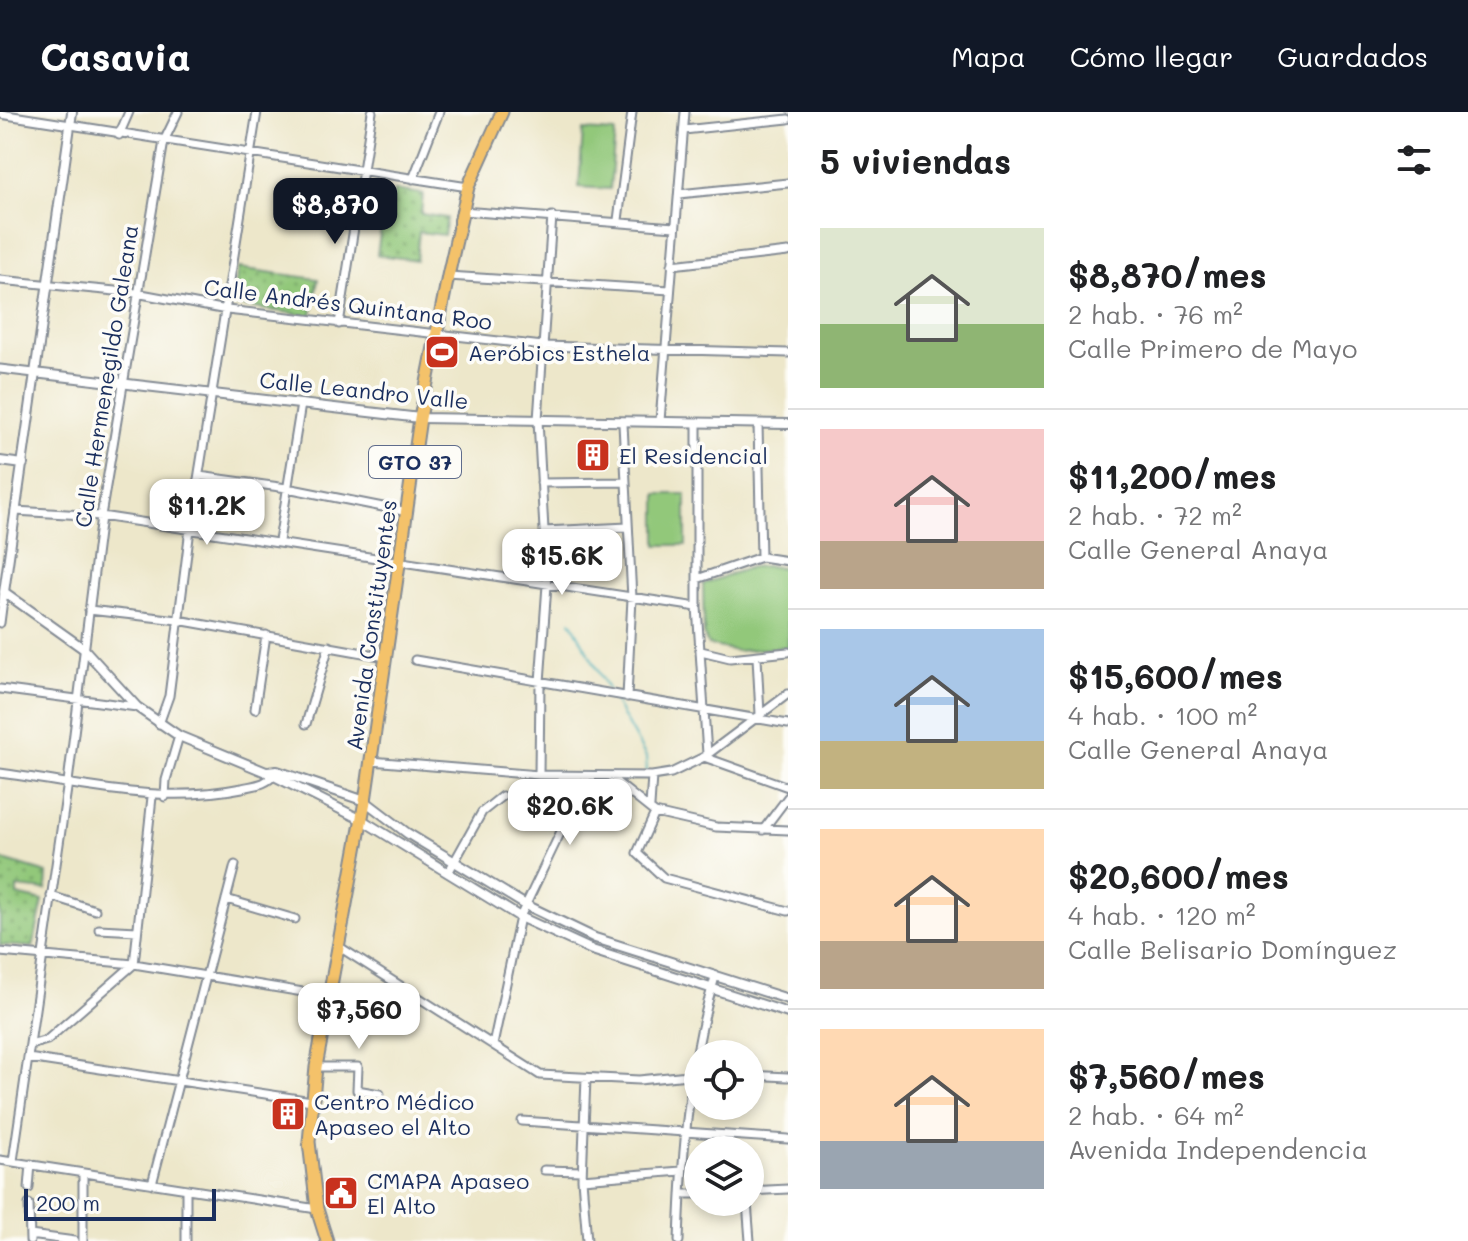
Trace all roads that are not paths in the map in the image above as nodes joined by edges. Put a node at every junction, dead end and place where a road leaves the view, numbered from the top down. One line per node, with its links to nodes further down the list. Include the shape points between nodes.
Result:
1 (72, 112): 12 (street)
2 (129, 112): 14 (street)
3 (178, 112): 15 (street, Calle Hermenegildo Galeana)
4 (257, 112): 16 (street)
5 (372, 112): 17 (street)
6 (439, 112): 18 (street)
7 (502, 112): 20 (main road, Avenida Constituyentes / GTO 37)
8 (632, 112): 24 (street)
9 (685, 112): 13 (street)
10 (0, 114): 12 (street)
11 (788, 119): 13 (street)
12 (70, 125): 14 (street); 31 (street)
13 (684, 130): 21 (street)
14 (119, 135): 15 (street)
15 (164, 141): 16 (street); 33 (street, Calle Hermenegildo Galeana)
16 (251, 153): 17 (street); 34 (street)
17 (362, 171): 18 (street); 35 (street)
18 (413, 179): 20 (street)
19 (788, 183): 21 (street)
20 (468, 187): 22 (main road, Avenida Constituyentes / GTO 37)
21 (679, 194): 25 (street)
22 (461, 211): 23 (street); 28 (main road, Avenida Constituyentes / GTO 37)
23 (552, 216): 24 (street); 30 (street)
24 (618, 220): 25 (street)
25 (675, 227): 27 (street)
26 (788, 252): 27 (street)
27 (672, 265): 32 (street)
28 (448, 276): 30 (street); 36 (main road, Avenida Constituyentes / GTO 37)
29 (0, 280): 31 (street, Calle Andrés Quintana Roo)
30 (549, 282): 32 (street); 37 (street)
31 (47, 286): 33 (street, Calle Andrés Quintana Roo); 41 (street)
32 (670, 290): 38 (street)
33 (136, 293): 34 (street, Calle Andrés Quintana Roo); 42 (street, Calle Hermenegildo Galeana)
34 (227, 310): 35 (street, Calle Andrés Quintana Roo); 43 (street)
35 (339, 324): 36 (street, Calle Andrés Quintana Roo)
36 (437, 332): 37 (street, Calle Andrés Quintana Roo); 45 (main road, Avenida Constituyentes / GTO 37)
37 (543, 346): 38 (street, Calle Andrés Quintana Roo); 46 (street)
38 (665, 350): 39 (street, Calle Andrés Quintana Roo); 47 (street)
39 (788, 353)
40 (0, 369): 41 (street)
41 (34, 373): 42 (street, Calle Leandro Valle); 53 (street)
42 (122, 381): 43 (street, Calle Leandro Valle); 60 (street, Calle Hermenegildo Galeana)
43 (214, 392): 44 (street, Calle Leandro Valle); 54 (street)
44 (301, 404): 45 (street, Calle Leandro Valle); 57 (street)
45 (420, 418): 46 (street, Calle Leandro Valle); 59 (main road, Avenida Constituyentes / GTO 37)
46 (538, 420): 48 (street, Calle Leandro Valle); 56 (street)
47 (660, 421): 48 (street, Calle Leandro Valle); 49 (street, Calle Leandro Valle)
48 (623, 424): 55 (street)
49 (697, 424): 50 (street, Calle Leandro Valle); 68 (street)
50 (758, 424): 51 (street, Calle Leandro Valle); 65 (street)
51 (788, 424)
52 (0, 461): 53 (street)
53 (23, 464): 58 (street)
54 (199, 476): 57 (street); 62 (street)
55 (626, 482): 56 (street); 61 (street)
56 (541, 483): 63 (street)
57 (287, 488): 59 (street); 64 (street)
58 (15, 511): 60 (street); 70 (street)
59 (408, 512): 66 (main road, Avenida Constituyentes / GTO 37)
60 (101, 516): 62 (street); 73 (street, Calle Hermenegildo Galeana)
61 (628, 527): 63 (street); 71 (street)
62 (190, 529): 64 (street); 74 (street)
63 (544, 531): 69 (street)
64 (279, 541): 66 (street)
65 (761, 557): 67 (street); 68 (street)
66 (401, 561): 69 (street); 81 (main road, Avenida Constituyentes / GTO 37)
67 (788, 561)
68 (697, 579): 72 (street)
69 (547, 585): 71 (street); 84 (street)
70 (4, 592): 75 (street); 78 (street)
71 (632, 598): 72 (street); 87 (street)
72 (697, 607): 79 (street)
73 (89, 610): 74 (street); 78 (street, Calle Hermenegildo Galeana)
74 (178, 620): 76 (street); 93 (street, via 169,696)
75 (0, 623)
76 (266, 635): 77 (street); 91 (street)
77 (329, 646): 81 (street); 94 (street)
78 (84, 649): 88 (street, Calle Hermenegildo Galeana); 89 (street)
79 (701, 651): 82 (street); 90 (street)
80 (788, 652): 82 (street)
81 (386, 657): 98 (main road, Avenida Constituyentes / GTO 37)
82 (757, 657): 92 (street)
83 (415, 660): 84 (street)
84 (540, 682): 87 (street); 101 (street)
85 (0, 689): 88 (street)
86 (788, 694): 92 (street)
87 (627, 697): 90 (street)
88 (78, 700): 89 (street); 105 (street, Calle Hermenegildo Galeana)
89 (137, 707): 93 (street)
90 (704, 707): 92 (street); 97 (street)
91 (255, 709)
92 (757, 716): 95 (street); 97 (street)
93 (159, 724): 96 (street)
94 (306, 724)
95 (788, 724)
96 (179, 736): 100 (street); 109 (street)
97 (705, 755): 103 (street, via 671,773); 106 (street)
98 (371, 761): 101 (street); 111 (main road, Avenida Constituyentes / GTO 37)
99 (0, 773): 105 (street)
100 (272, 774): 109 (street, via 265,783); 111 (street); 113 (street)
101 (539, 775): 104 (street)
102 (608, 776): 103 (street); 104 (street); 112 (street)
103 (652, 776): 112 (street)
104 (587, 777): 123 (street)
105 (68, 782): 108 (street); 121 (street, Calle Hermenegildo Galeana)
106 (788, 787)
107 (502, 796): 118 (street, via 482,812)
108 (152, 797): 109 (street); 129 (street)
109 (165, 797)
110 (788, 797): 114 (street)
111 (365, 801): 113 (main road, Avenida Constituyentes / GTO 37); 116 (street)
112 (652, 809): 114 (street, via 716,827); 125 (street, via 637,853 664,878)
113 (362, 820): 117 (street); 131 (main road, GTO 37)
114 (763, 830): 115 (street)
115 (788, 830)
116 (407, 833): 117 (street); 118 (street)
117 (401, 844): 120 (street)
118 (455, 862): 120 (street); 123 (street)
119 (235, 865): 122 (street)
120 (448, 873): 126 (street)
121 (51, 896): 124 (street); 134 (street, Calle Hermenegildo Galeana)
122 (226, 899): 127 (street); 137 (street)
123 (524, 904): 126 (street); 130 (street)
124 (95, 910)
125 (788, 911)
126 (520, 917): 132 (street); 144 (street)
127 (295, 919)
128 (99, 929): 129 (street)
129 (137, 931): 135 (street)
130 (595, 938): 132 (street); 136 (street)
131 (337, 946): 139 (main road, GTO 37); 144 (street)
132 (592, 950): 138 (street)
133 (0, 952): 134 (street)
134 (41, 958): 135 (street); 143 (street, Calle Hermenegildo Galeana)
135 (134, 964): 137 (street); 143 (street, via 47,1040)
136 (715, 977): 138 (street); 140 (street)
137 (207, 978): 139 (street); 151 (street)
138 (711, 991): 141 (street); 142 (street)
139 (327, 996): 146 (main road, GTO 37)
140 (788, 999)
141 (788, 1013)
142 (702, 1040)
143 (30, 1045): 145 (street, Calle Hermenegildo Galeana)
144 (493, 1045): 150 (street, via 540,1075)
145 (28, 1058): 151 (street); 160 (street, Calle Hermenegildo Galeana)
146 (316, 1067): 152 (street, via 358,1067 357,1090); 153 (main road, GTO 37)
147 (684, 1075): 150 (street)
148 (764, 1076): 149 (street)
149 (788, 1077)
150 (586, 1078): 156 (street)
151 (179, 1081): 153 (street); 166 (street)
152 (380, 1094)
153 (312, 1101): 173 (main road, GTO 37, via 309,1142)
154 (688, 1120): 157 (street)
155 (522, 1121): 156 (street)
156 (584, 1125): 157 (street); 165 (street)
157 (686, 1132): 158 (street); 163 (street)
158 (788, 1139)
159 (0, 1160): 160 (street)
160 (13, 1161): 161 (street)
161 (31, 1164): 164 (street); 167 (street)
162 (544, 1170): 165 (street)
163 (681, 1171): 165 (street); 171 (street)
164 (83, 1173): 166 (street); 178 (street)
165 (582, 1175): 180 (street)
166 (152, 1184): 168 (street)
167 (29, 1188)
168 (186, 1189): 173 (street); 179 (street)
169 (788, 1189): 170 (street)
170 (764, 1190)
171 (681, 1194): 181 (street)
172 (29, 1204): 175 (street)
173 (317, 1209): 176 (main road, GTO 37)
174 (748, 1216): 182 (street)
175 (30, 1238): 177 (street)
176 (327, 1240)
177 (75, 1241)
178 (83, 1241)
179 (186, 1241)
180 (589, 1241)
181 (679, 1241)
182 (750, 1241)

